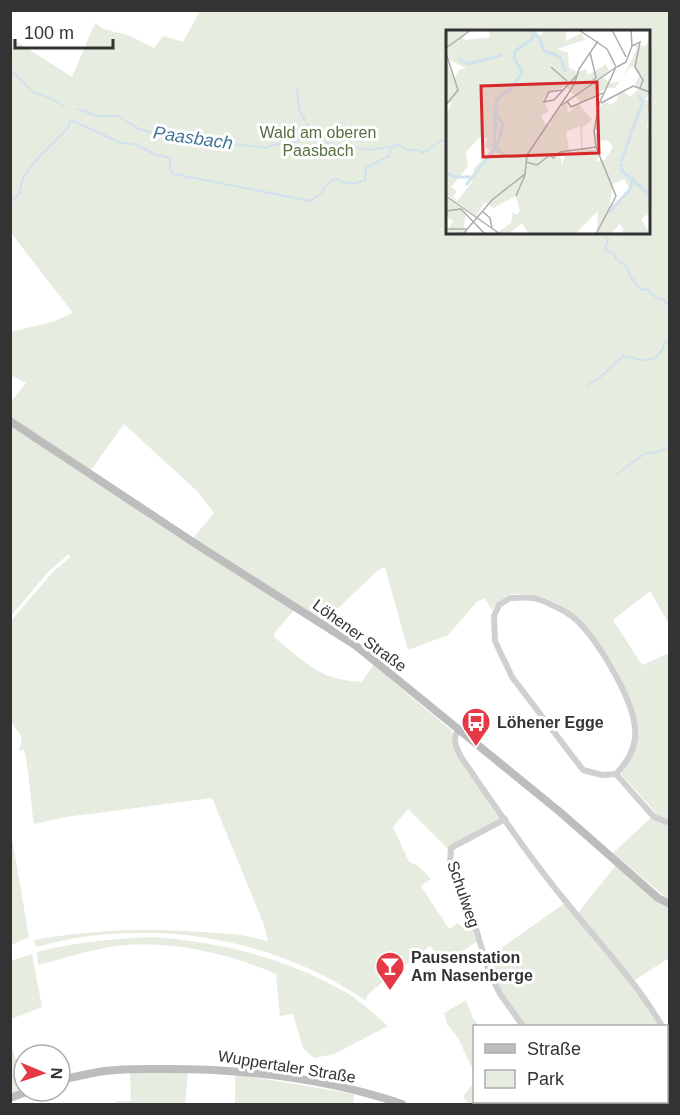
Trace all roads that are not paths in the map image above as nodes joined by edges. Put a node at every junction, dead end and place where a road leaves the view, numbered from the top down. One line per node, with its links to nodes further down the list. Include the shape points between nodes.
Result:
1 (10, 421): 2 (street, Löhener Straße, via 355,645)
2 (458, 729): 4 (street, via 454,743 461,757); 6 (street, Löhener Straße)
3 (616, 774): 3 (street, via 632,751 634,721 607,662 574,617 535,598 510,598 499,605 494,616 495,641 512,677 583,770); 5 (street, via 654,817)
4 (505, 819): 7 (street, Schulweg, via 451,848 450,862 471,912 488,969); 8 (street, via 565,901 629,976)
5 (669, 823)
6 (669, 904)
7 (522, 1025)
8 (661, 1025)
9 (72, 1078): 10 (street, Wuppertaler Straße, via 104,1071 215,1069 297,1080)
10 (402, 1104)

